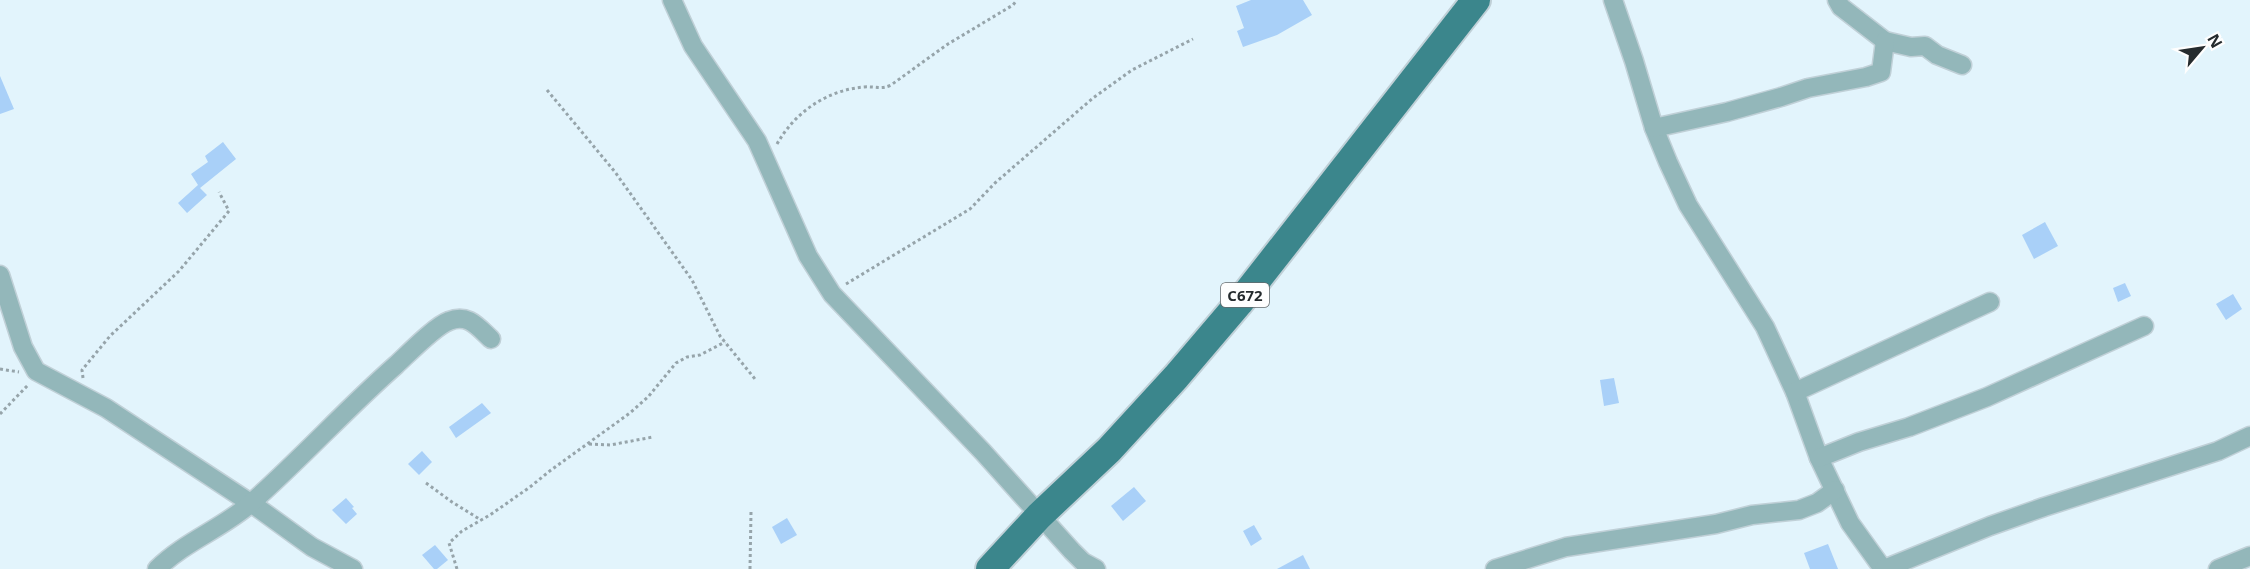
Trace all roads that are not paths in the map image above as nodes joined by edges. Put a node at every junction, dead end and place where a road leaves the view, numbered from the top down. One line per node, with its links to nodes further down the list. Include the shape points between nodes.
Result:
1 (672, 0): 17 (street, via 693,46 757,141 808,256 832,294)
2 (1476, 0): 17 (main road, C672, via 1239,303 1109,450)
3 (1613, 0): 7 (street)
4 (1837, 0): 5 (street)
5 (1885, 41): 6 (street, via 1925,46); 7 (street, via 1881,72)
6 (1962, 65)
7 (1653, 128): 12 (street, via 1688,206 1765,327)
8 (0, 275): 16 (street, via 23,347 40,373 141,429)
9 (1990, 302): 12 (street)
10 (2144, 326): 14 (street, via 1987,397)
11 (491, 339): 16 (street, via 473,322 461,317 446,321)
12 (1795, 392): 14 (street)
13 (2250, 436): 24 (street, via 2218,451 1990,526)
14 (1819, 458): 15 (street)
15 (1835, 490): 23 (street, via 1799,510 1566,547); 24 (street, via 1850,523)
16 (250, 504): 19 (street, via 171,555); 20 (street)
17 (1039, 516): 21 (main road, C672); 22 (street, via 1083,562)
18 (2250, 556): 25 (street)
19 (157, 569)
20 (352, 569)
21 (990, 569)
22 (1096, 569)
23 (1495, 569)
24 (1883, 569)
25 (2218, 569)

